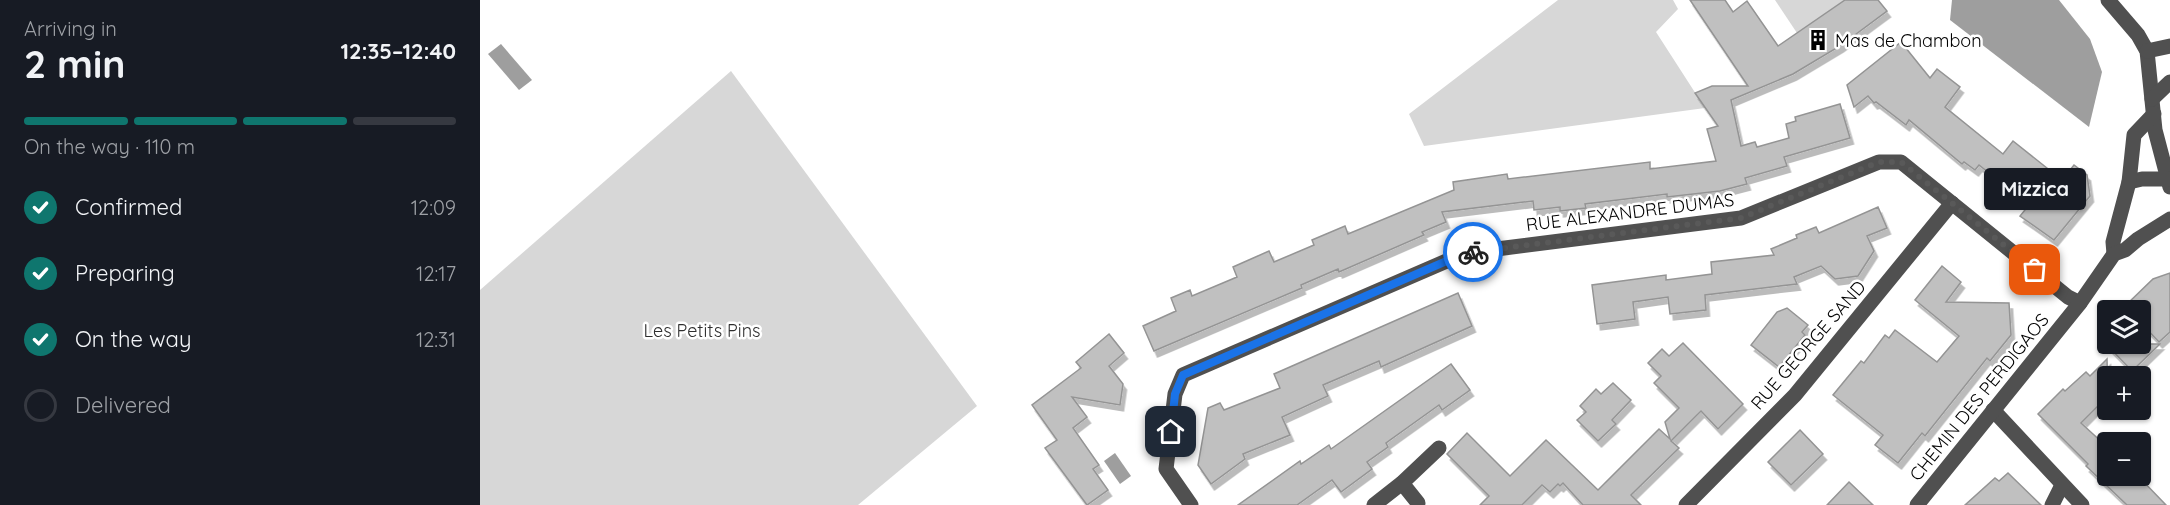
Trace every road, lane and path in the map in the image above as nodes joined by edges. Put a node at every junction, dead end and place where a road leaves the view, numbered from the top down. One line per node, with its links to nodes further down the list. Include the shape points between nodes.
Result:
1 (2108, 0): 3 (street)
2 (2170, 46): 3 (street)
3 (2147, 51): 5 (street)
4 (2170, 82): 5 (street, CHEMIN DES PERDIGAOS)
5 (2153, 107): 6 (street, CHEMIN DES PERDIGAOS, via 2134,135); 7 (street)
6 (2129, 182): 7 (street, via 2142,179); 10 (street, CHEMIN DES PERDIGAOS, via 2113,242)
7 (2169, 183)
8 (1952, 203): 11 (street, RUE ALEXANDRE DUMAS); 17 (street, RUE ALEXANDRE DUMAS, via 1901,162 1879,162 1741,218 1465,253 1183,375 1175,394 1166,469); 19 (street, RUE GEORGE SAND, via 1795,395)
9 (2170, 219): 10 (street, CHEMIN DES PERDIGAOS)
10 (2114, 254): 11 (street, CHEMIN DES PERDIGAOS)
11 (2080, 303): 12 (street, CHEMIN DES PERDIGAOS)
12 (1993, 410): 15 (street); 20 (street, CHEMIN DES PERDIGAOS)
13 (1439, 448): 14 (street)
14 (1402, 483): 16 (street); 18 (street)
15 (2062, 485): 21 (street); 22 (street)
16 (1418, 503)
17 (1191, 505)
18 (1374, 505)
19 (1686, 505)
20 (1917, 505)
21 (2052, 505)
22 (2082, 505)

